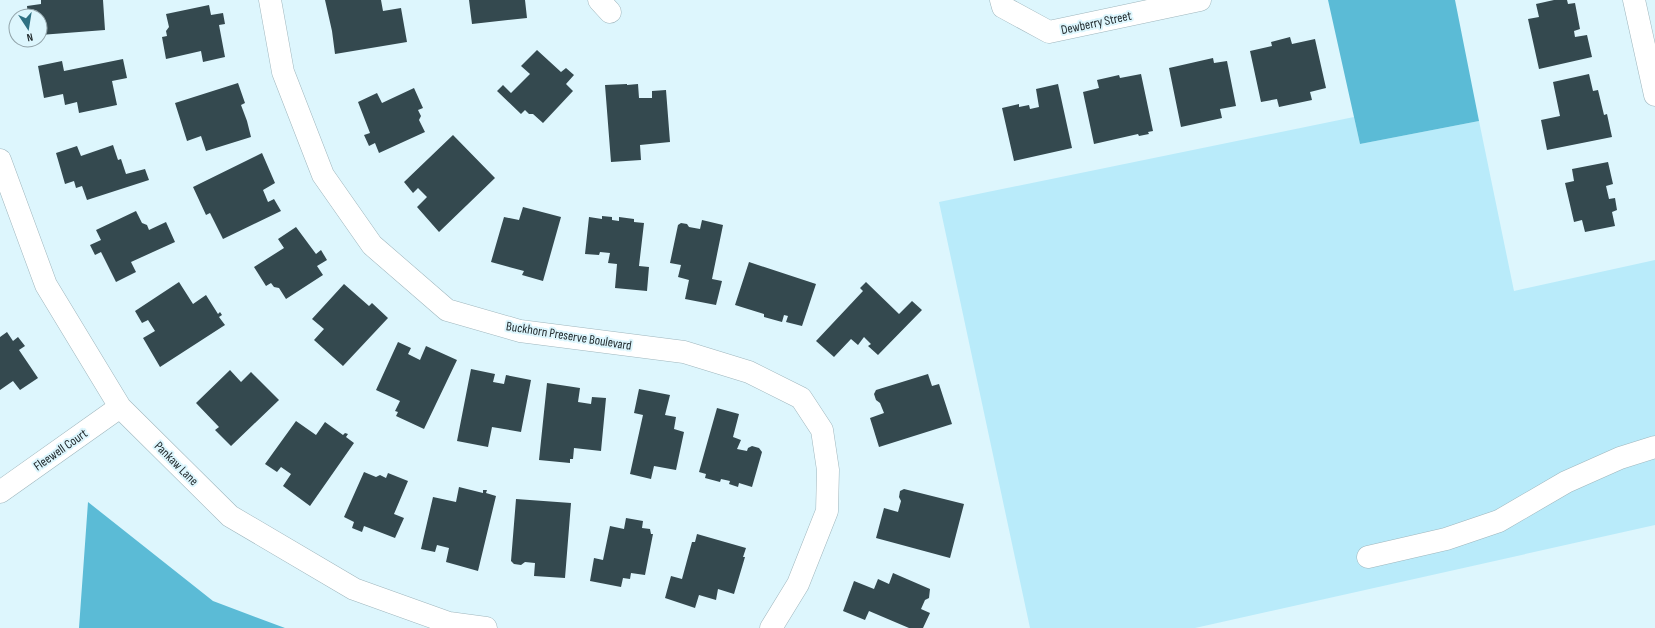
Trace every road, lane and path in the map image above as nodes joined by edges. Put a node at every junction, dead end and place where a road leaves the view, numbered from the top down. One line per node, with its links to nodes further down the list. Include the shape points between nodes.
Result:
1 (270, 0): 13 (street, Buckhorn Preserve Boulevard, via 283,72 323,175 372,245 447,310 520,331 684,352 749,372 801,398 822,430 828,470 827,511 798,584)
2 (1002, 0): 3 (street, Dewberry Street, via 1003,7 1050,32)
3 (1200, 0)
4 (1634, 0): 5 (street)
5 (1649, 38): 6 (street)
6 (1655, 95)
7 (0, 160): 8 (street, Pankaw Lane, via 46,285)
8 (120, 407): 10 (street, Fleewell Court); 12 (street, Pankaw Lane, via 230,516 354,589 449,622)
9 (1655, 447): 11 (street, via 1620,458 1566,482 1500,521 1446,539)
10 (0, 492)
11 (1368, 556)
12 (486, 628)
13 (771, 628)

